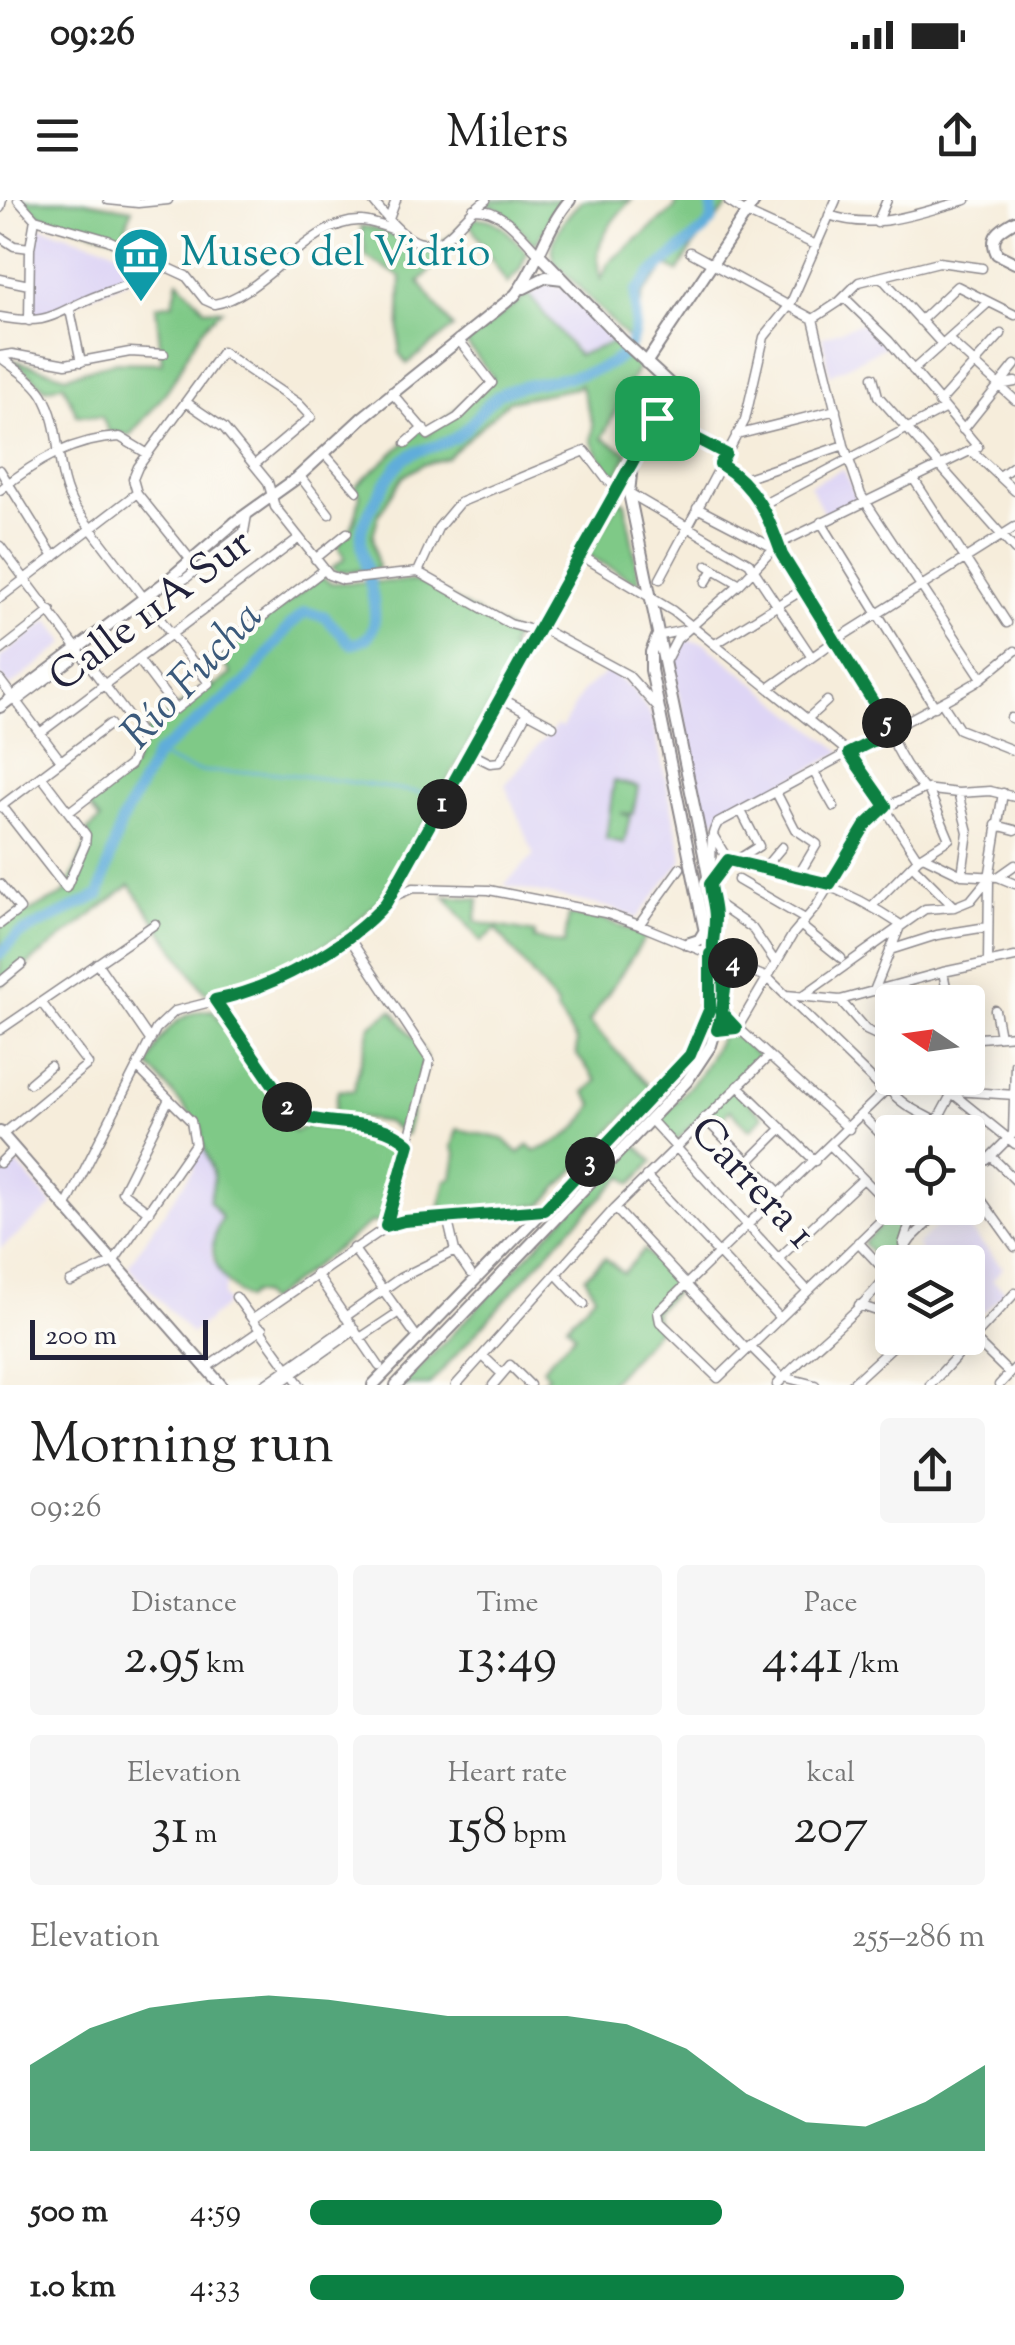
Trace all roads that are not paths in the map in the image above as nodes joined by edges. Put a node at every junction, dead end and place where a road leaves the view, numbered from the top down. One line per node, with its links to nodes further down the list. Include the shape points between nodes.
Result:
1 (2, 200): 14 (street)
2 (18, 200): 18 (street)
3 (108, 200): 4 (street)
4 (168, 200)
5 (372, 200): 19 (street)
6 (396, 200): 19 (street)
7 (486, 200): 15 (street)
8 (570, 200): 27 (main road)
9 (755, 200): 16 (main road)
10 (836, 200): 17 (street)
11 (886, 200): 21 (street)
12 (962, 200): 21 (street)
13 (729, 202): 16 (street)
14 (0, 208)
15 (473, 209): 22 (street, via 442,240 420,243); 27 (street, via 496,213)
16 (746, 214): 24 (street); 29 (main road)
17 (830, 215): 21 (street); 24 (street)
18 (35, 219): 25 (street); 30 (street, via 94,235)
19 (389, 219): 22 (street)
20 (1015, 221): 28 (main road, via 993,242 997,254)
21 (877, 223)
22 (400, 232): 30 (street, via 364,221 343,224 221,303 208,303 190,279)
23 (0, 237): 25 (street)
24 (816, 246): 39 (street)
25 (30, 248): 35 (street)
26 (690, 252): 29 (street)
27 (539, 254): 34 (main road); 36 (main road)
28 (1015, 263)
29 (711, 264): 39 (street); 52 (main road)
30 (166, 267): 40 (street)
31 (982, 268): 32 (street, via 939,262)
32 (882, 278): 37 (street, via 860,282); 44 (street)
33 (0, 279): 35 (street)
34 (566, 280): 36 (main road, via 546,277); 52 (main road)
35 (29, 285): 45 (street)
36 (515, 294): 47 (main road)
37 (844, 297): 43 (street); 55 (street)
38 (989, 302): 41 (street); 44 (street, via 957,286); 48 (street)
39 (790, 305): 43 (street); 71 (street, via 764,338)
40 (70, 310): 45 (street); 51 (street)
41 (1015, 315)
42 (0, 316): 45 (street)
43 (813, 319): 65 (street)
44 (920, 321): 48 (street)
45 (29, 322)
46 (1000, 334): 53 (street)
47 (458, 339): 59 (main road); 69 (street, via 492,383 457,418)
48 (945, 342): 53 (street); 55 (street)
49 (164, 354): 51 (street, via 130,352)
50 (0, 356): 51 (street); 75 (street, via 42,394)
51 (81, 362)
52 (646, 363): 66 (main road, via 668,380 671,391)
53 (975, 363): 58 (street); 63 (street)
54 (1015, 365): 58 (street)
55 (913, 370): 63 (street)
56 (873, 377): 67 (street, via 878,396)
57 (1015, 382): 58 (street)
58 (999, 385): 61 (street); 68 (street)
59 (391, 392): 69 (street); 78 (main road)
60 (644, 395): 64 (street)
61 (1015, 400)
62 (186, 402): 76 (street); 81 (street, via 224,428); 81 (street, via 222,352 298,403 311,417)
63 (942, 406): 67 (street); 68 (street)
64 (638, 407): 66 (street); 70 (street)
65 (836, 410): 71 (street); 73 (street)
66 (657, 418): 77 (street); 90 (main road)
67 (907, 430): 79 (street); 83 (street)
68 (963, 430): 74 (street)
69 (426, 432): 72 (street)
70 (623, 434)
71 (736, 436): 77 (street)
72 (406, 443)
73 (844, 445): 79 (street); 88 (street)
74 (975, 448): 83 (street); 86 (street)
75 (58, 450): 76 (street, via 120,437); 89 (street); 104 (street, via 68,496)
76 (148, 454): 93 (street, via 133,480)
77 (726, 454): 80 (street)
78 (322, 455): 85 (main road); 91 (street); 94 (main road)
79 (849, 460): 95 (street); 96 (street)
80 (720, 464): 88 (street); 97 (street)
81 (254, 465): 94 (street)
82 (1015, 465): 86 (street)
83 (938, 466): 87 (street); 106 (street)
84 (0, 470): 89 (street)
85 (300, 475): 94 (main road); 98 (street)
86 (1000, 476): 92 (street)
87 (913, 478): 95 (street); 113 (street)
88 (744, 479): 96 (street)
89 (4, 487): 112 (street)
90 (624, 490): 102 (street); 111 (street); 118 (street, via 602,476 583,451 460,502 438,528); 127 (main road)
91 (357, 491)
92 (1015, 491)
93 (137, 493): 104 (street); 114 (street)
94 (272, 494): 99 (main road); 101 (main road); 107 (street)
95 (865, 500): 100 (street); 124 (street)
96 (760, 506): 108 (street)
97 (697, 508): 102 (street); 108 (street)
98 (329, 514)
99 (248, 515): 101 (main road); 121 (street, via 244,532 186,579)
100 (822, 522): 108 (street); 131 (street)
101 (234, 523): 114 (main road)
102 (687, 526): 116 (street); 120 (street)
103 (1015, 527): 106 (street)
104 (90, 529): 112 (street); 126 (street)
105 (347, 534): 115 (street)
106 (1002, 536): 110 (street); 113 (street)
107 (299, 538): 115 (street); 134 (street, Calle 11A Sur)
108 (777, 546): 116 (street); 125 (street)
109 (0, 547): 119 (street)
110 (1015, 550)
111 (582, 556): 127 (street); 135 (street)
112 (54, 557): 119 (street)
113 (966, 558): 124 (street); 132 (street)
114 (190, 559): 121 (main road); 126 (main road)
115 (315, 559): 117 (street)
116 (755, 569): 123 (street); 129 (street)
117 (324, 570): 118 (street, via 337,579); 145 (street)
118 (418, 572): 135 (street)
119 (26, 578): 128 (street); 130 (street)
120 (660, 578)
121 (168, 580): 126 (main road)
122 (706, 582): 123 (street, via 710,567)
123 (740, 584): 133 (street)
124 (924, 585): 131 (street); 146 (street)
125 (804, 589): 129 (street); 137 (street)
126 (142, 595): 134 (street); 139 (main road)
127 (649, 595): 133 (street); 136 (main road)
128 (0, 598)
129 (779, 606): 138 (street); 142 (street)
130 (51, 611): 139 (street); 140 (street)
131 (879, 613): 137 (street); 153 (street)
132 (1008, 623)
133 (693, 626): 136 (street); 138 (street); 144 (street, via 672,644)
134 (172, 634): 143 (street, Calle 11A Sur); 145 (street)
135 (531, 635): 151 (street); 155 (street, via 628,675)
136 (657, 636): 144 (main road); 155 (main road, via 650,664)
137 (836, 640): 142 (street); 160 (street)
138 (715, 644): 149 (street)
139 (77, 645): 148 (street); 150 (main road); 150 (main road)
140 (0, 651)
141 (1015, 651): 146 (street)
142 (811, 656): 149 (street)
143 (138, 660): 145 (street, via 176,708 209,683); 148 (street, Calle 11A Sur)
144 (664, 666): 192 (main road)
145 (196, 667)
146 (982, 678): 153 (street)
147 (0, 680): 150 (street)
148 (106, 684): 161 (street, Calle 11A Sur); 177 (street, via 142,735 130,765)
149 (769, 688): 157 (street)
150 (10, 698): 154 (main road); 161 (street)
151 (501, 698): 156 (street); 164 (street)
152 (827, 701): 157 (street)
153 (938, 705): 160 (street); 162 (street, via 959,729)
154 (0, 708)
155 (660, 711): 207 (main road)
156 (527, 712): 159 (street); 164 (street, via 500,762)
157 (807, 719): 163 (street)
158 (110, 724): 165 (street)
159 (553, 726)
160 (889, 733): 163 (street); 168 (street)
161 (40, 734): 165 (street)
162 (1015, 751)
163 (849, 753): 166 (street); 174 (street)
164 (470, 754): 187 (street)
165 (61, 761): 167 (street)
166 (814, 772): 169 (street); 173 (street)
167 (41, 776): 175 (street); 177 (street)
168 (926, 789): 170 (street); 174 (street); 183 (street, via 949,839)
169 (776, 792): 176 (street); 189 (street, via 795,829 817,844)
170 (958, 793): 171 (street); 188 (street, via 968,832)
171 (1003, 793): 172 (street); 178 (street)
172 (1015, 796)
173 (834, 806)
174 (886, 806): 183 (street); 194 (street, via 865,826)
175 (1, 807): 177 (street, via 66,888 86,842)
176 (741, 811): 180 (street); 182 (street, via 759,846)
177 (68, 812)
178 (996, 826): 179 (street); 190 (street)
179 (1015, 830)
180 (712, 832): 182 (street); 192 (street)
181 (782, 846): 185 (street)
182 (732, 860): 185 (street); 192 (street)
183 (918, 860): 188 (street); 199 (street); 200 (street)
184 (1015, 865): 190 (street)
185 (766, 867): 189 (street)
186 (680, 868): 204 (street)
187 (406, 870): 196 (street); 197 (street)
188 (962, 875): 190 (street)
189 (798, 876): 194 (street)
190 (994, 877): 195 (street); 200 (street); 206 (street)
191 (738, 880): 201 (street)
192 (709, 882): 198 (main road)
193 (0, 884): 202 (street, via 20,909)
194 (830, 884): 199 (street); 201 (street)
195 (1015, 884)
196 (412, 888): 197 (street); 204 (street, via 497,891)
197 (388, 899): 208 (street)
198 (712, 900): 211 (main road); 216 (street, via 747,923)
199 (872, 906): 205 (street)
200 (954, 907): 205 (street, via 930,907)
201 (802, 922): 212 (street); 216 (street)
202 (0, 924)
203 (155, 924): 215 (street)
204 (638, 925): 209 (street)
205 (901, 925): 210 (street); 227 (street)
206 (987, 927): 210 (street); 214 (street)
207 (706, 930): 209 (main road); 211 (main road)
208 (350, 939): 228 (street, via 263,987); 265 (street, via 430,1060)
209 (687, 944): 211 (street)
210 (890, 950): 225 (street)
211 (715, 956): 218 (street); 224 (main road); 282 (main road, via 710,1008 690,1055)
212 (840, 958)
213 (1015, 958): 214 (street)
214 (988, 962): 219 (street)
215 (97, 963): 230 (street); 240 (street)
216 (776, 963): 220 (street)
217 (22, 964): 221 (street)
218 (743, 968): 220 (street); 224 (main road)
219 (944, 972): 222 (street); 223 (street)
220 (768, 978): 226 (street); 233 (street)
221 (0, 982)
222 (902, 984): 225 (street)
223 (946, 985)
224 (724, 987): 232 (main road)
225 (874, 991): 229 (street)
226 (786, 994): 227 (street); 247 (street)
227 (804, 994): 229 (street)
228 (215, 1000): 240 (street, via 170,1014); 265 (street, via 285,1105 310,1118 381,1126)
229 (840, 1000): 236 (street)
230 (41, 1002): 234 (street); 249 (street, via 88,1064)
231 (995, 1010): 238 (street)
232 (722, 1013): 233 (street); 235 (main road)
233 (736, 1028): 235 (street); 241 (street)
234 (0, 1030)
235 (717, 1030): 259 (main road, via 694,1072)
236 (875, 1034)
237 (1015, 1035): 238 (street)
238 (1000, 1036): 239 (street)
239 (985, 1037)
240 (150, 1040): 244 (street)
241 (768, 1057): 248 (street); 262 (street)
242 (1015, 1064): 254 (street)
243 (50, 1066): 245 (street)
244 (137, 1068): 255 (street); 280 (street)
245 (40, 1074): 246 (street); 249 (street)
246 (30, 1082)
247 (875, 1083)
248 (738, 1086): 258 (street); 260 (street)
249 (54, 1092): 263 (street)
250 (985, 1094): 254 (street)
251 (882, 1095): 257 (street)
252 (895, 1095): 256 (street)
253 (954, 1095): 264 (street)
254 (1014, 1095): 264 (street)
255 (168, 1099): 283 (street, via 122,1192); 283 (street, via 196,1134 192,1151)
256 (922, 1115)
257 (863, 1116): 261 (street); 262 (street)
258 (704, 1118): 266 (street); 272 (street)
259 (650, 1119): 266 (street, Carrera 1); 336 (main road)
260 (782, 1128): 271 (street); 272 (street)
261 (875, 1128)
262 (848, 1130): 267 (street)
263 (1, 1134): 268 (main road)
264 (1012, 1141): 270 (street)
265 (409, 1144): 287 (street)
266 (676, 1146): 274 (street); 289 (street, Carrera 1)
267 (831, 1146): 271 (street); 275 (street)
268 (14, 1149): 273 (street); 280 (main road)
269 (985, 1155): 270 (street)
270 (989, 1158): 276 (street)
271 (815, 1161): 278 (street)
272 (748, 1162): 278 (street)
273 (0, 1163)
274 (646, 1176): 281 (street); 296 (street)
275 (863, 1178): 277 (street); 298 (street)
276 (1015, 1180)
277 (875, 1190)
278 (780, 1194): 289 (street)
279 (985, 1207): 293 (street)
280 (65, 1208): 299 (main road)
281 (616, 1208): 302 (street); 304 (street)
282 (544, 1210): 284 (street); 319 (main road)
283 (149, 1212): 299 (street)
284 (447, 1217): 287 (street); 295 (street)
285 (876, 1225): 290 (street)
286 (927, 1225): 292 (street)
287 (386, 1226): 294 (street)
288 (909, 1226): 291 (street)
289 (748, 1227): 296 (street); 298 (street, Carrera 1)
290 (858, 1242): 297 (street); 307 (street)
291 (902, 1245)
292 (907, 1245)
293 (1015, 1247)
294 (354, 1248): 301 (street); 306 (street)
295 (454, 1251): 300 (street); 306 (street)
296 (719, 1253): 304 (street); 314 (street)
297 (875, 1255)
298 (779, 1258): 307 (street, Carrera 1)
299 (114, 1262): 303 (street); 326 (main road)
300 (470, 1273)
301 (316, 1274): 315 (street); 317 (street)
302 (556, 1274): 310 (street); 324 (street)
303 (70, 1282)
304 (686, 1285): 320 (street); 320 (street, via 657,1316 663,1326 718,1378)
305 (875, 1288): 311 (street)
306 (383, 1290): 313 (street); 317 (street)
307 (808, 1291): 314 (street)
308 (1015, 1293): 316 (street)
309 (236, 1297): 315 (street)
310 (584, 1304)
311 (859, 1306): 312 (street); 330 (street)
312 (875, 1311)
313 (398, 1312): 317 (street); 319 (street)
314 (780, 1318): 320 (street)
315 (253, 1319): 318 (street)
316 (985, 1323)
317 (353, 1328): 325 (street); 327 (street)
318 (262, 1329): 326 (street); 327 (street)
319 (419, 1340): 335 (main road)
320 (748, 1348): 330 (street)
321 (985, 1350): 328 (street)
322 (884, 1355): 341 (street)
323 (956, 1355): 342 (street)
324 (482, 1356): 329 (street); 337 (street)
325 (379, 1366)
326 (206, 1368): 331 (main road)
327 (290, 1371): 332 (street); 333 (street); 334 (street)
328 (1012, 1371): 343 (street)
329 (502, 1374): 338 (street); 339 (street, via 510,1365)
330 (780, 1381): 340 (street)
331 (221, 1385)
332 (264, 1385)
333 (277, 1385)
334 (300, 1385)
335 (373, 1385)
336 (396, 1385)
337 (456, 1385)
338 (493, 1385)
339 (530, 1385)
340 (815, 1385)
341 (852, 1385)
342 (931, 1385)
343 (1000, 1385)

